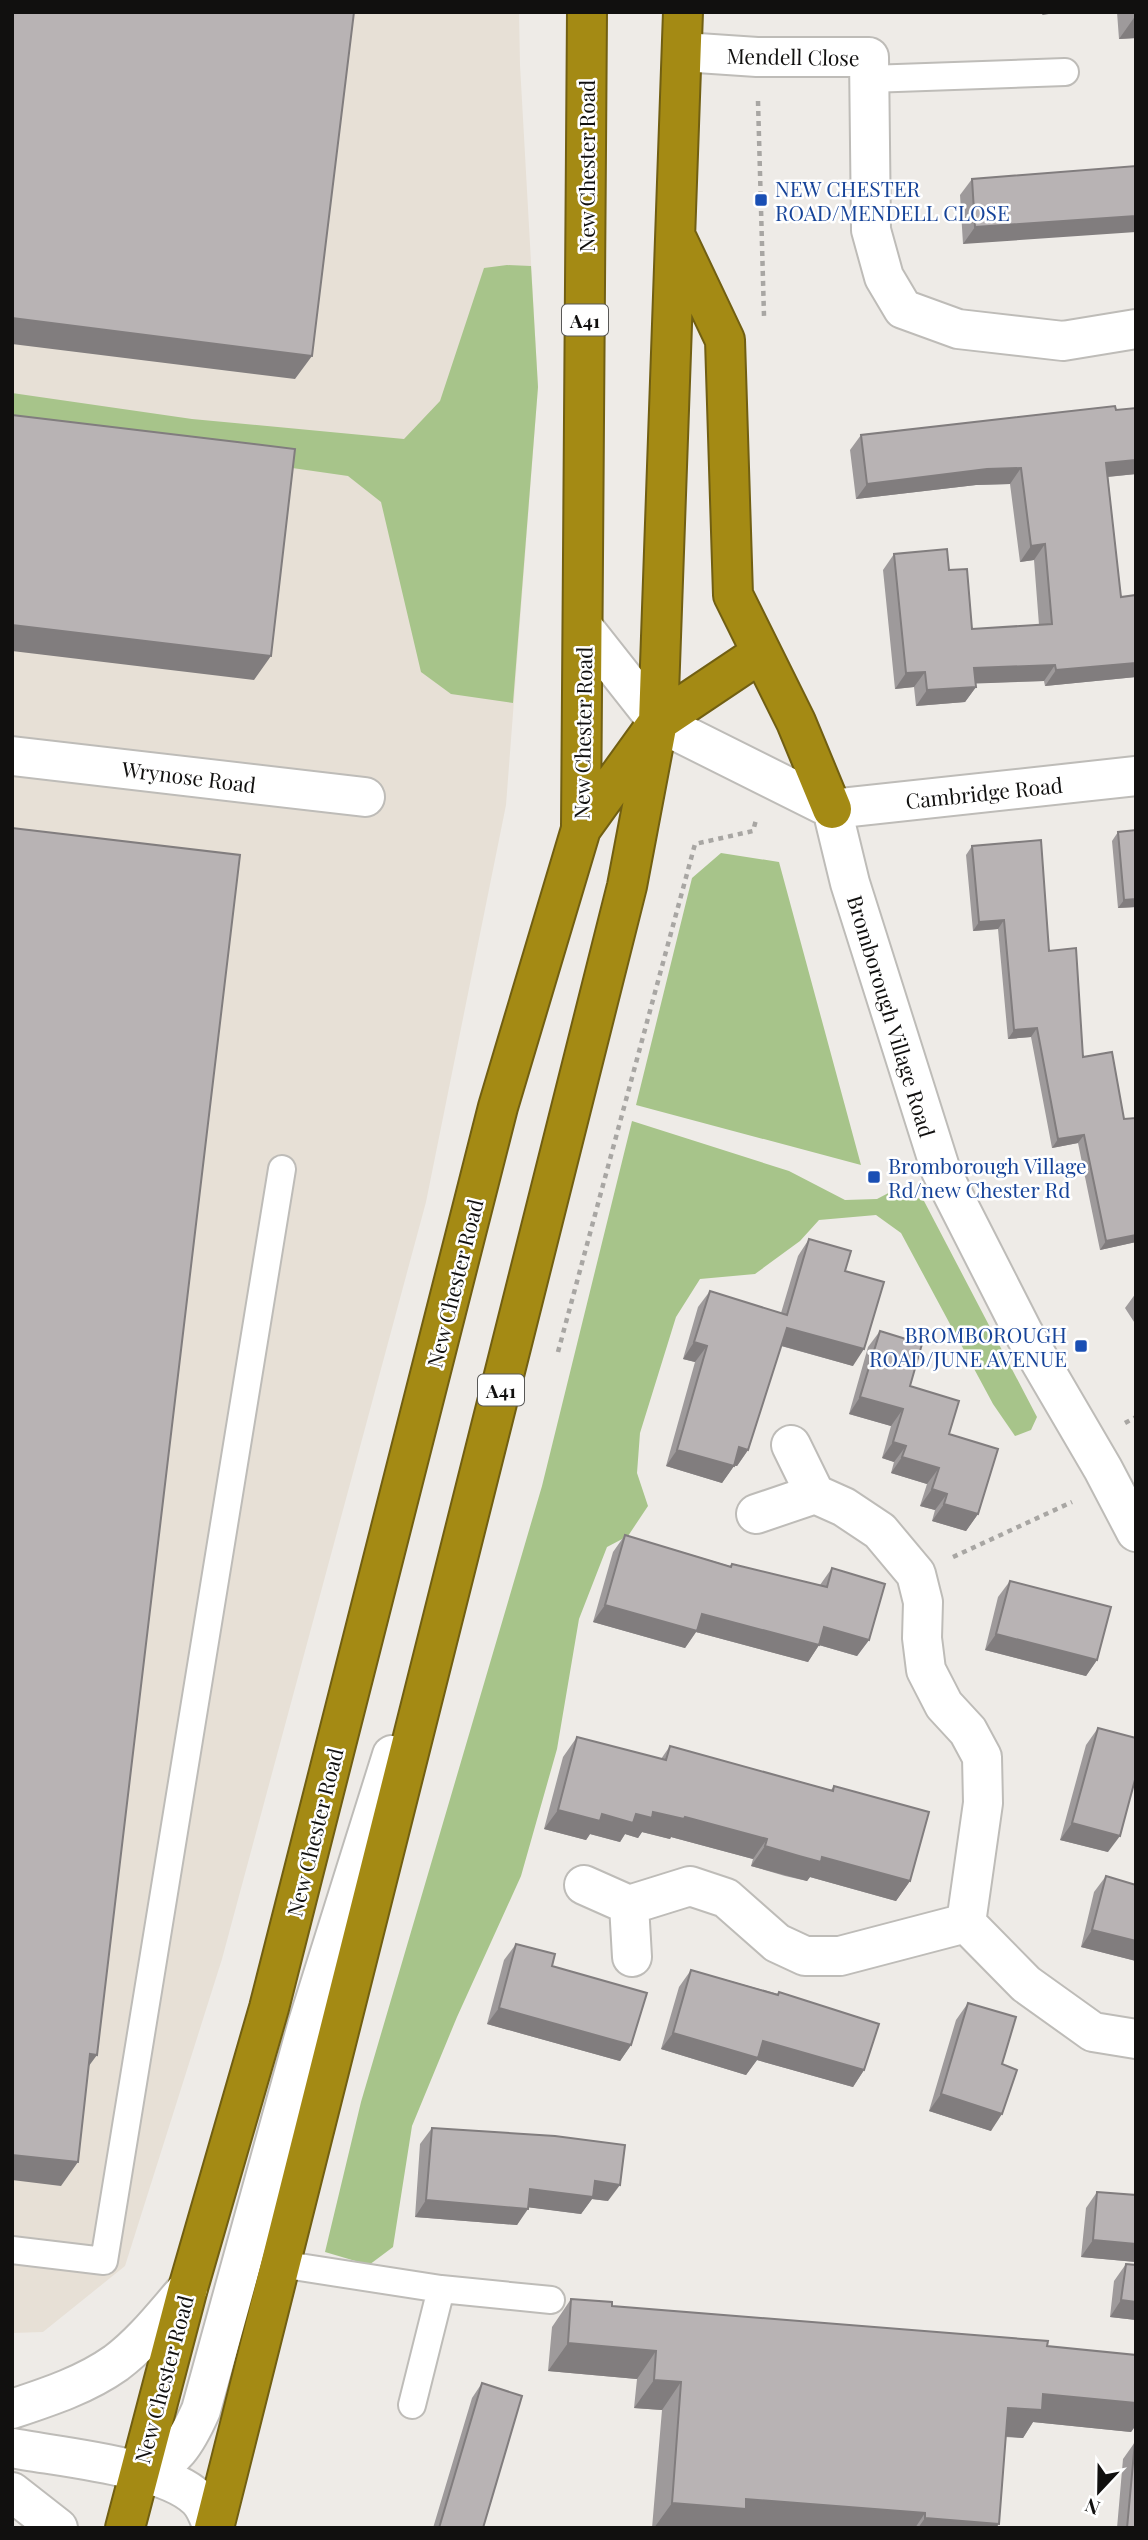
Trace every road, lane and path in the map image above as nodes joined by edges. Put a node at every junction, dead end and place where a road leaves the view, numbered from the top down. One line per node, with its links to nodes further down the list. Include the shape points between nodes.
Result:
1 (587, 12): 8 (highway, New Chester Road / A41)
2 (683, 12): 3 (highway, A41)
3 (683, 52): 5 (street, Mendell Close, via 869,57); 6 (highway, A41)
4 (1065, 72): 5 (lane)
5 (869, 79): 7 (street, Mendell Close, via 871,230 884,277 903,309 958,329 1063,341)
6 (676, 236): 9 (highway, via 725,340 733,595); 10 (highway, A41)
7 (1136, 329)
8 (583, 627): 10 (street); 15 (highway, New Chester Road / A41)
9 (761, 653): 10 (highway); 14 (highway)
10 (658, 722): 14 (street); 15 (highway); 18 (highway, A41, via 628,886)
11 (12, 756): 13 (street, Wrynose Road)
12 (1136, 776): 14 (street, Cambridge Road)
13 (365, 797)
14 (832, 809): 19 (street, Bromborough Village Road, via 850,883 941,1171 1023,1332)
15 (581, 829): 31 (highway, New Chester Road / A41, via 498,1107 269,2008)
16 (282, 1169): 29 (lane, via 104,2261)
17 (791, 1445): 20 (street)
18 (484, 1457): 30 (highway, A41); 37 (street, via 307,2026 201,2410 176,2454 158,2467)
19 (1111, 1484): 22 (street, Bromborough Village Road); 23 (path)
20 (815, 1494): 21 (street); 23 (street, via 880,1531)
21 (756, 1514)
22 (1136, 1532)
23 (916, 1574): 26 (street, via 923,1602 926,1670 944,1705 968,1731 982,1757 983,1803)
24 (583, 1885): 25 (street)
25 (629, 1905): 26 (street, via 690,1886 726,1898 777,1943 805,1956 840,1956); 27 (street)
26 (966, 1923): 28 (street, via 1026,1984 1093,2032)
27 (632, 1957)
28 (1136, 2039)
29 (12, 2250)
30 (280, 2263): 32 (lane); 41 (highway, A41)
31 (188, 2288): 35 (street, via 151,2332 117,2362 65,2391); 37 (highway, New Chester Road / A41)
32 (442, 2290): 33 (lane); 34 (lane)
33 (551, 2300)
34 (412, 2405)
35 (12, 2409)
36 (12, 2448): 37 (street)
37 (139, 2471): 40 (highway, New Chester Road / A41); 41 (street, via 174,2484 198,2500)
38 (12, 2492): 39 (street)
39 (58, 2528)
40 (125, 2528)
41 (214, 2528)

